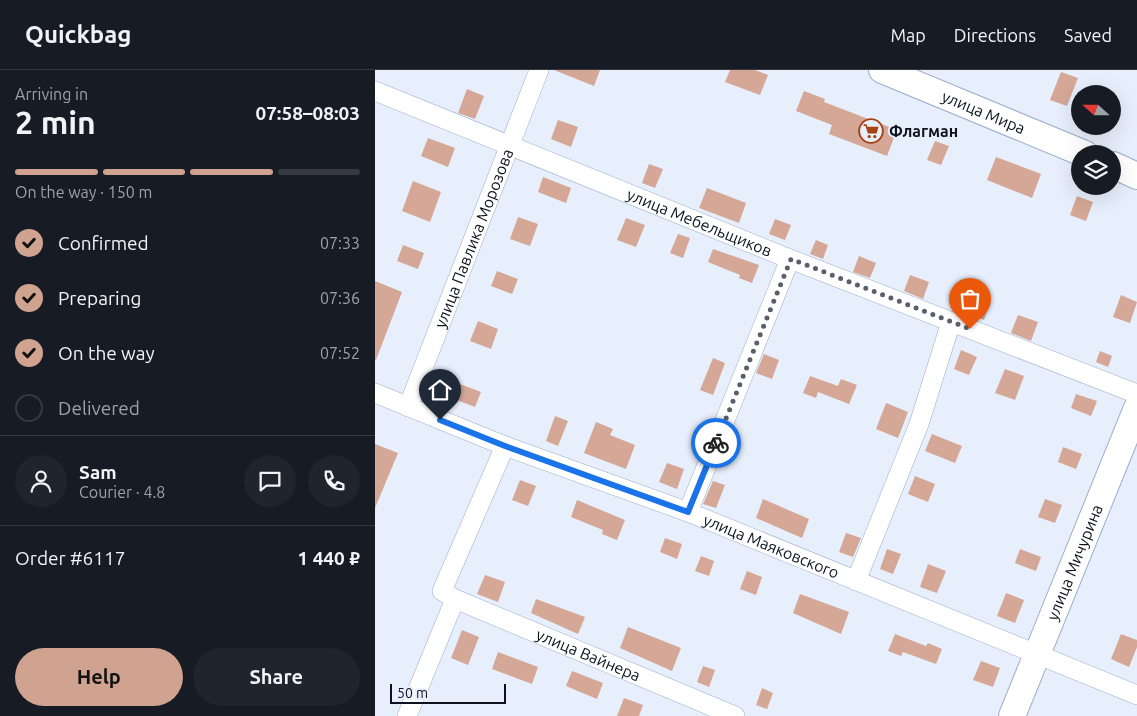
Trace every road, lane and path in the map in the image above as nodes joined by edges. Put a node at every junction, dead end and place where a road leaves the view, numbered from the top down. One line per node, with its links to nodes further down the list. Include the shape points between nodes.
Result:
1 (539, 70): 4 (street, улица Павлика Морозова)
2 (882, 70): 5 (street, улица Мира)
3 (375, 91): 4 (street, улица Мебельщиков)
4 (509, 145): 8 (street, улица Мебельщиков); 12 (street, улица Павлика Морозова)
5 (1071, 148)
6 (1121, 169): 7 (street)
7 (1137, 176)
8 (791, 259): 9 (street, улица Мебельщиков); 15 (street)
9 (951, 322): 11 (street, улица Мебельщиков); 16 (street, via 919,424)
10 (375, 393): 12 (street, улица Маяковского)
11 (1137, 394)
12 (408, 407): 14 (street, улица Маяковского)
13 (1137, 408): 18 (street, улица Мичурина)
14 (505, 446): 15 (street, улица Маяковского); 17 (street)
15 (688, 512): 16 (street, улица Маяковского)
16 (856, 581): 18 (street, улица Маяковского)
17 (448, 595): 20 (street, улица Вайнера); 21 (street)
18 (1037, 655): 19 (street, улица Маяковского); 23 (street, улица Мичурина)
19 (1137, 695)
20 (709, 711): 22 (street, улица Вайнера)
21 (407, 716)
22 (735, 716)
23 (1013, 716)

